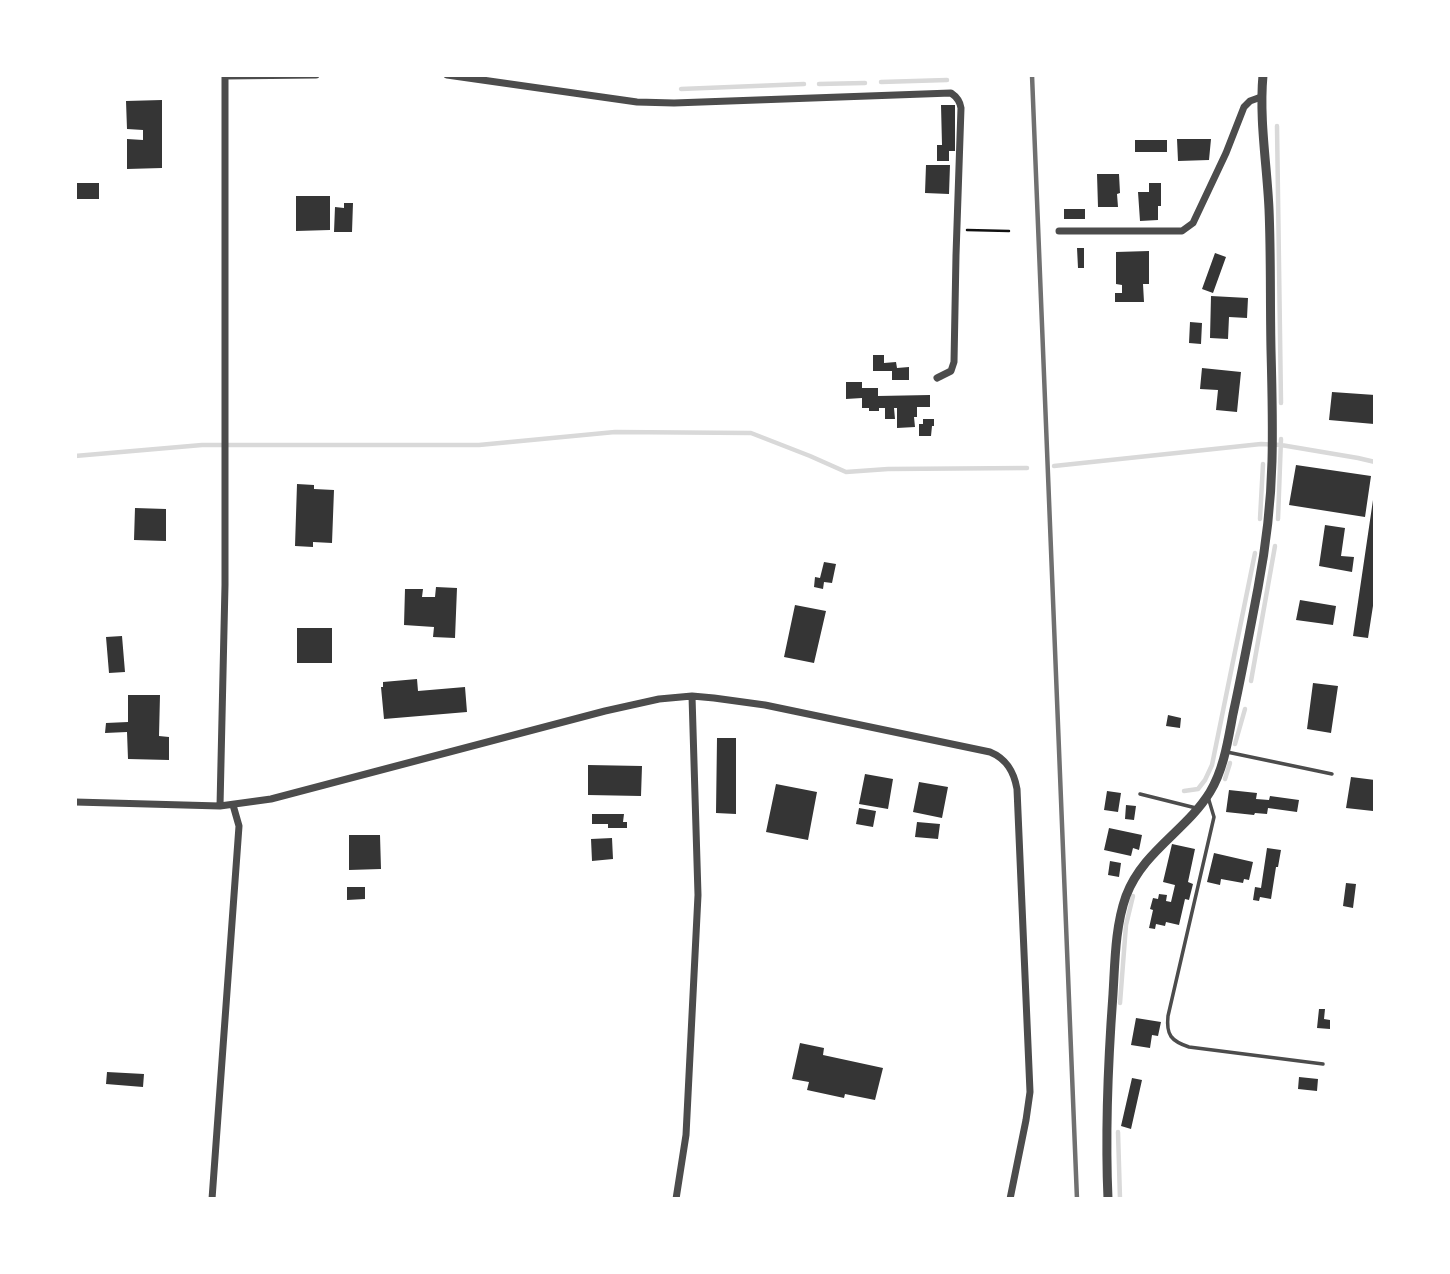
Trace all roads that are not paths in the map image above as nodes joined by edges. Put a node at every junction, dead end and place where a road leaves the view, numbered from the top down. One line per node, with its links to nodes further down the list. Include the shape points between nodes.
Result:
1 (316, 75): 4 (street)
2 (447, 75): 7 (street, via 637,102 957,96 961,108 954,362 951,371)
3 (1263, 75): 5 (street)
4 (225, 76): 15 (street, via 226,585)
5 (1261, 97): 6 (street, via 1244,107 1193,223 1182,231); 9 (street, via 1269,211 1272,463 1259,585)
6 (1059, 231)
7 (937, 378)
8 (692, 696): 14 (street, via 632,705); 19 (street, via 698,895 686,1135); 20 (street, via 765,705 990,752 1004,760 1015,777 1030,1091)
9 (1225, 752): 10 (lane); 12 (street)
10 (1332, 774)
11 (1140, 794): 16 (lane)
12 (1208, 796): 16 (street); 17 (lane, via 1214,817 1168,1016 1170,1035 1189,1047)
13 (75, 802): 15 (street)
14 (233, 805): 15 (street); 18 (street, via 239,826)
15 (220, 806)
16 (1198, 808): 21 (street, via 1143,864 1125,900 1116,947 1108,1063)
17 (1323, 1063)
18 (212, 1199)
19 (676, 1199)
20 (1010, 1199)
21 (1108, 1199)

